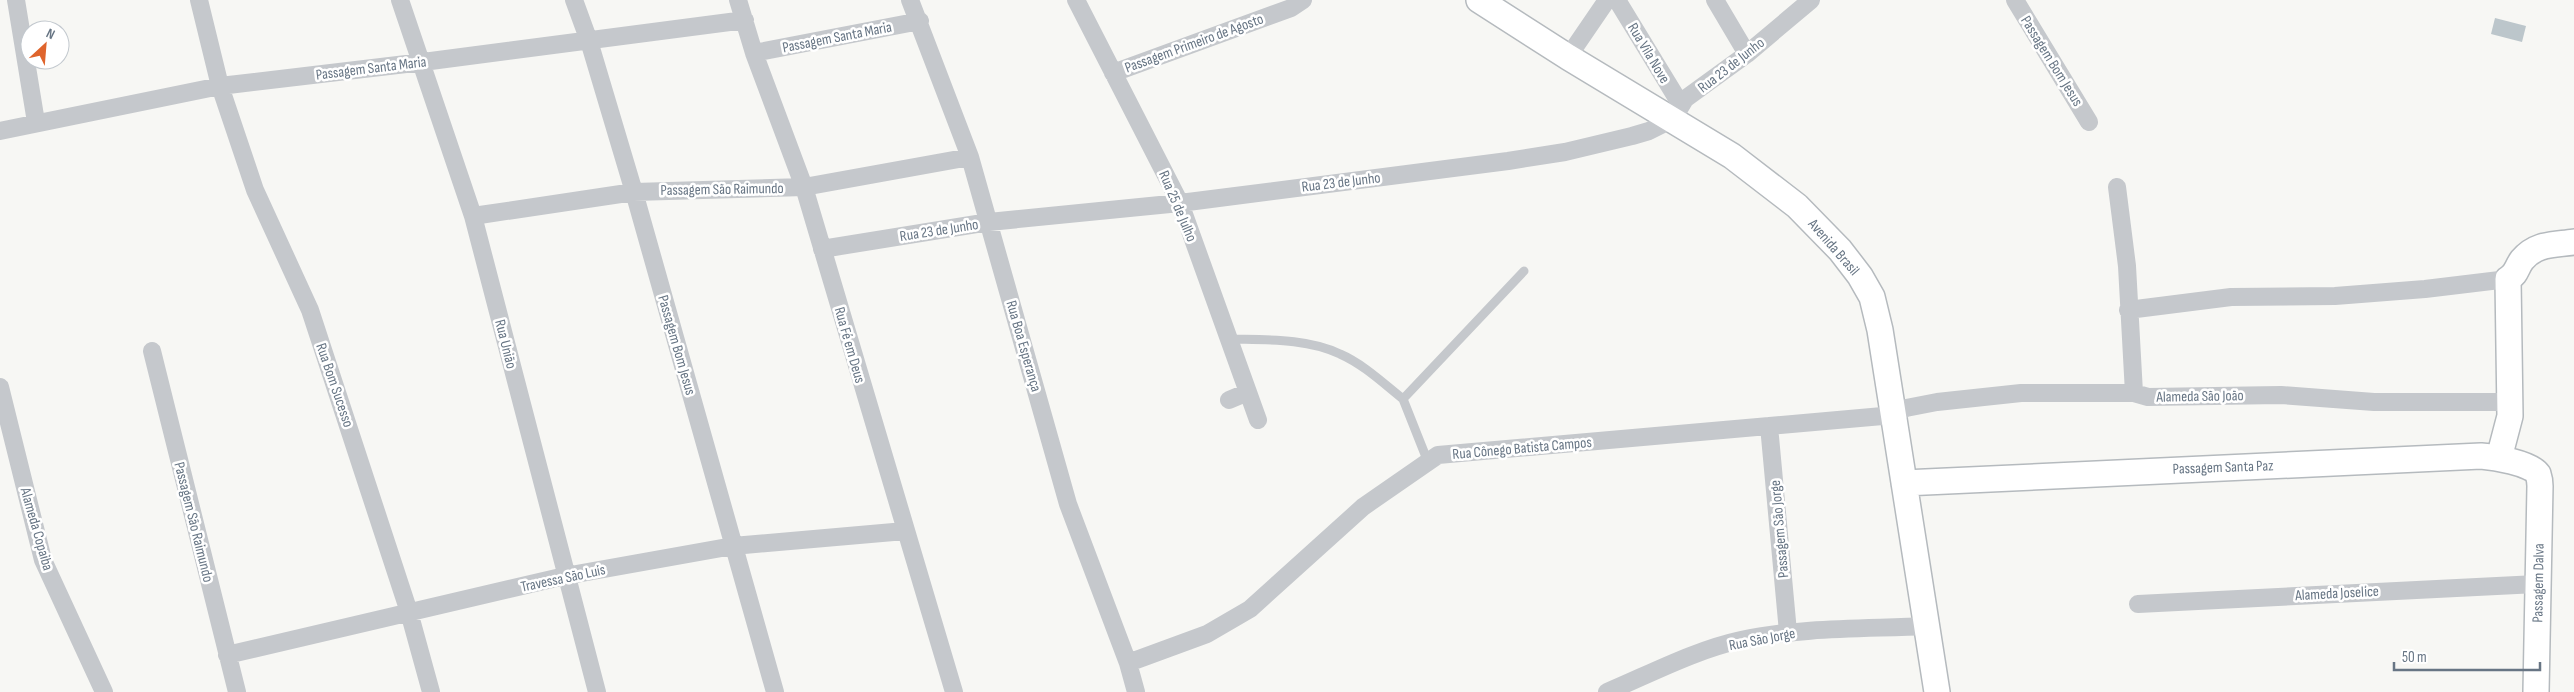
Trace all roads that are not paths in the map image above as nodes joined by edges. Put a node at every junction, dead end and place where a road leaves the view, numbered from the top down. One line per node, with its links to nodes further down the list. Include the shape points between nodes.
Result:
1 (16, 0): 25 (street)
2 (199, 0): 23 (street, Rua Bom Sucesso)
3 (400, 0): 21 (street, Rua União)
4 (574, 0): 17 (street, Passagem Bom Jesus)
5 (738, 0): 15 (street, Rua Fé em Deus)
6 (910, 0): 16 (street, Rua Boa Esperança)
7 (1076, 0): 22 (street, Rua 25 de Julho)
8 (1479, 0): 20 (street, Avenida Brasil)
9 (1607, 0): 20 (street)
10 (1617, 0): 24 (street, Rua Vila Nove)
11 (1715, 0): 19 (street)
12 (1811, 0): 19 (street, Rua 23 de Junho)
13 (2015, 0): 26 (street, Passagem Bom Jesus)
14 (1292, 3): 22 (street, Passagem Primeiro de Agosto)
15 (745, 20): 17 (street, Passagem Santa Maria); 18 (street, Rua Fé em Deus)
16 (920, 21): 18 (street, Passagem Santa Maria); 28 (street, Rua Boa Esperança)
17 (589, 41): 21 (street, Passagem Santa Maria); 31 (street, Passagem Bom Jesus)
18 (754, 53): 29 (street, Rua Fé em Deus)
19 (1747, 54): 24 (street, Rua 23 de Junho)
20 (1568, 57): 24 (street, Avenida Brasil)
21 (423, 62): 23 (street, Passagem Santa Maria); 33 (street, Rua União)
22 (1113, 72): 32 (street, Rua 25 de Julho)
23 (220, 86): 25 (street, Passagem Santa Maria); 60 (street, Rua Bom Sucesso, via 254,190 310,310)
24 (1677, 112): 32 (street, Rua 23 de Junho, via 1648,131 1565,152); 48 (street, Avenida Brasil, via 1797,206 1840,250 1860,276 1872,297)
25 (36, 122): 27 (street, Passagem Santa Maria)
26 (2090, 122)
27 (0, 131)
28 (970, 156): 29 (street, Passagem São Raimundo); 34 (street, Rua Boa Esperança)
29 (804, 187): 31 (street, Passagem São Raimundo); 36 (street, Rua Fé em Deus)
30 (2117, 187): 39 (street, via 2124,237)
31 (634, 192): 33 (street, Passagem São Raimundo); 56 (street, Passagem Bom Jesus)
32 (1180, 203): 34 (street, Rua 23 de Junho); 40 (street, Rua 25 de Julho)
33 (474, 216): 57 (street, Rua União)
34 (989, 222): 36 (street, Rua 23 de Junho); 64 (street, Rua Boa Esperança, via 1068,504)
35 (2574, 242): 38 (street, via 2554,243 2530,252 2516,274)
36 (822, 249): 55 (street, Rua Fé em Deus)
37 (1524, 271): 45 (lane)
38 (2508, 279): 39 (street, via 2335,296 2231,297); 47 (street)
39 (2128, 310): 44 (street)
40 (1229, 340): 43 (street, Rua 25 de Julho); 45 (lane, via 1274,340 1340,353)
41 (152, 351): 63 (street, Passagem São Raimundo)
42 (0, 387): 65 (street, Alameda Copaiba, via 43,560)
43 (1248, 392): 46 (street); 49 (street, Rua 25 de Julho)
44 (2134, 393): 47 (street, Alameda São João, via 2148,397 2281,395 2374,402); 48 (street, Alameda São João, via 2012,394 1937,402 1906,408)
45 (1403, 399): 52 (lane)
46 (1229, 400)
47 (2510, 402): 51 (street, via 2509,427)
48 (1894, 414): 50 (street, Rua Cônego Batista Campos); 54 (street, Avenida Brasil)
49 (1258, 420)
50 (1769, 426): 52 (street, Rua Cônego Batista Campos, via 1438,455); 62 (street, Passagem São Jorge)
51 (2498, 458): 53 (street, Passagem Santa Paz, via 2532,468); 54 (street, Passagem Santa Paz, via 2481,456)
52 (1428, 462): 64 (street, Rua Cônego Batista Campos, via 1363,507 1250,609 1207,634)
53 (2538, 474): 58 (street, Passagem Dalva)
54 (1904, 483): 61 (street, Avenida Brasil)
55 (905, 531): 56 (street, Travessa São Luís); 70 (street, Rua Fé em Deus)
56 (733, 546): 57 (street, Travessa São Luís); 69 (street, Passagem Bom Jesus)
57 (565, 576): 60 (street, Travessa São Luís); 68 (street, Rua União)
58 (2537, 584): 59 (street, Alameda Joselice); 74 (street, Passagem Dalva)
59 (2138, 604)
60 (409, 612): 63 (street, Travessa São Luís); 67 (street, Rua Bom Sucesso)
61 (1926, 626): 62 (street, Rua São Jorge); 73 (street, Avenida Brasil)
62 (1788, 632): 72 (street, Rua São Jorge, via 1712,650)
63 (227, 655): 66 (street, Passagem São Raimundo)
64 (1128, 663): 71 (street, Rua Boa Esperança)
65 (104, 692)
66 (237, 692)
67 (431, 692)
68 (597, 692)
69 (775, 692)
70 (954, 692)
71 (1136, 692)
72 (1607, 692)
73 (1937, 692)
74 (2536, 692)

